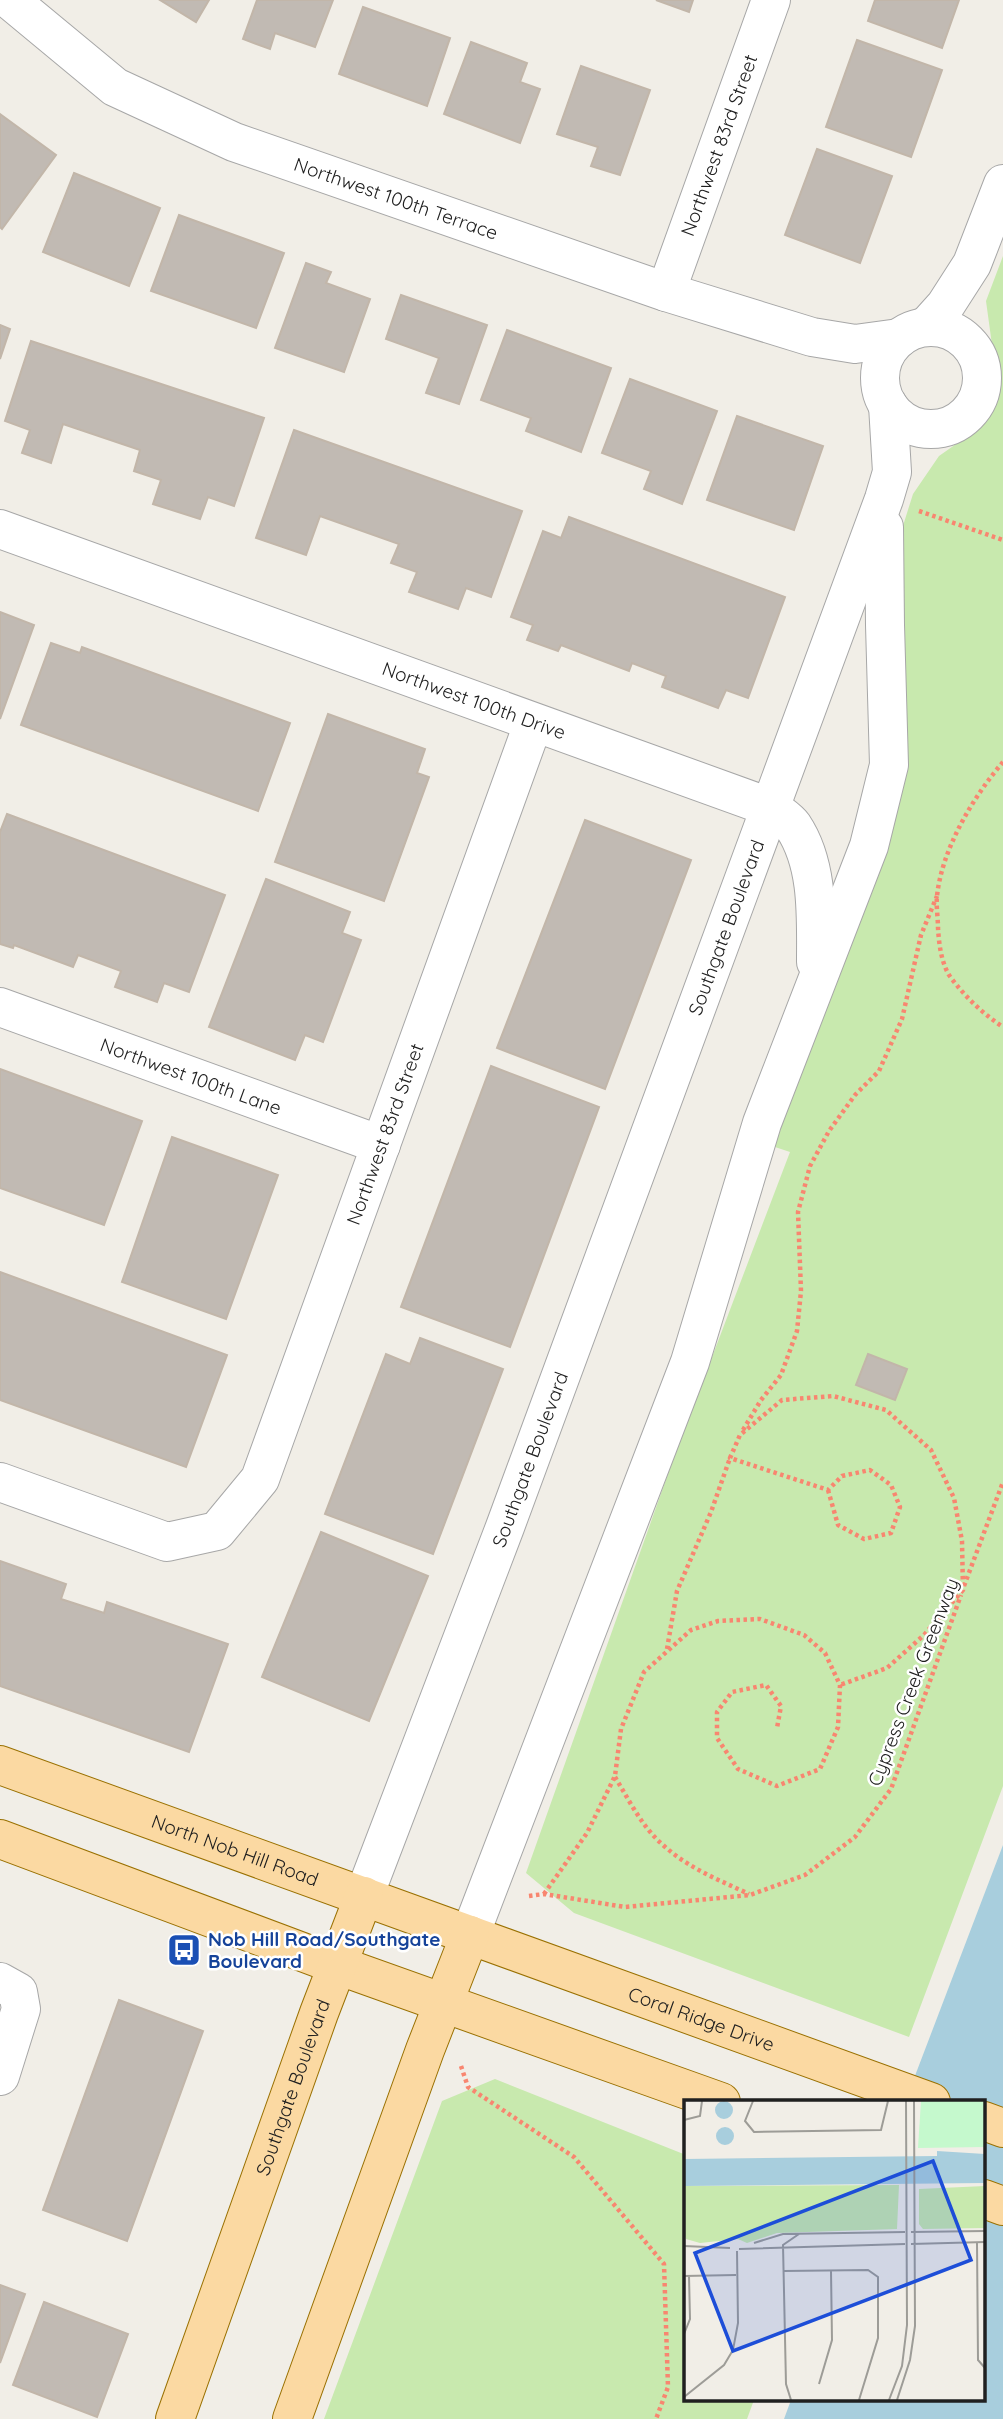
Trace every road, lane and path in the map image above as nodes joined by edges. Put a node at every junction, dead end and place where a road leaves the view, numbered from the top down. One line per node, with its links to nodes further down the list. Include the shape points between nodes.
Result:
1 (10, 0): 5 (street, Northwest 100th Terrace, via 115,87 234,142)
2 (771, 0): 5 (street, Northwest 83rd Street)
3 (1003, 184): 4 (street)
4 (972, 264): 6 (street, via 945,306); 8 (street, via 971,307)
5 (666, 292): 7 (street, Northwest 100th Terrace)
6 (913, 332): 7 (street, Northwest 100th Terrace, via 855,344); 8 (street, via 940,327 953,331); 9 (street, via 882,361)
7 (812, 337): 9 (street, Northwest 100th Terrace)
8 (986, 374): 11 (street, via 970,410)
9 (884, 390): 11 (street, via 898,418 912,425); 12 (street, Southgate Boulevard)
10 (1003, 408): 11 (street)
11 (943, 425): 12 (street, Southgate Boulevard)
12 (895, 493): 14 (path); 17 (street, Southgate Boulevard); 19 (street, Southgate Boulevard, via 885,625 889,765 869,846)
13 (0, 529): 15 (street, Northwest 100th Drive)
14 (1003, 540)
15 (533, 724): 17 (street, Northwest 100th Drive); 22 (street, Northwest 83rd Street)
16 (1003, 762): 18 (path, via 966,815 948,854)
17 (772, 808): 19 (street, Northwest 100th Drive, via 792,824 806,849 816,899); 37 (street, Southgate Boulevard)
18 (937, 896): 21 (path, via 939,946 948,973 980,1011); 23 (path, via 921,935 902,1019 879,1071 855,1095 810,1166 798,1212 801,1291 797,1331 781,1375)
19 (817, 981): 39 (street, Southgate Boulevard, via 762,1123 690,1362)
20 (0, 1007): 22 (street, Northwest 100th Lane)
21 (1003, 1027)
22 (381, 1145): 25 (street, Northwest 83rd Street, via 260,1479 216,1531 167,1542)
23 (740, 1435): 24 (path); 28 (path, via 782,1400 833,1396 886,1409 931,1450 954,1498)
24 (730, 1458): 27 (path); 29 (path, via 677,1591 668,1648)
25 (0, 1482)
26 (1003, 1482): 28 (path, Cypress Creek Greenway)
27 (828, 1490): 27 (path, via 842,1476 870,1470 891,1485 900,1507 891,1533 864,1539 838,1525)
28 (963, 1590): 30 (path, via 925,1635 887,1668); 36 (path, Cypress Creek Greenway, via 891,1788 855,1837 805,1875)
29 (644, 1672): 30 (path, via 691,1630 718,1620 760,1619 804,1635 825,1653); 33 (path, via 621,1729)
30 (841, 1685): 31 (path, via 838,1727 820,1769 777,1786 738,1769 717,1738 717,1712 732,1692 766,1685 781,1706)
31 (777, 1728)
32 (0, 1765): 37 (main road, North Nob Hill Road)
33 (615, 1776): 35 (path, via 587,1833); 36 (path, via 661,1844 693,1868)
34 (0, 1839): 40 (main road)
35 (544, 1894): 36 (path, Cypress Creek Greenway, via 625,1907); 38 (path, Cypress Creek Greenway)
36 (750, 1895)
37 (364, 1896): 39 (main road, North Nob Hill Road); 40 (main road, Southgate Boulevard)
38 (528, 1896)
39 (470, 1935): 42 (main road, Southgate Boulevard); 46 (main road, Coral Ridge Drive)
40 (337, 1965): 42 (main road); 51 (main road, Southgate Boulevard)
41 (0, 1982): 44 (street, via 18,1992 21,2009)
42 (443, 2003): 45 (main road); 52 (main road, Southgate Boulevard)
43 (460, 2062): 53 (path, via 468,2087 574,2157 664,2264 668,2387)
44 (0, 2076)
45 (715, 2100)
46 (926, 2100)
47 (986, 2122): 48 (main road)
48 (1003, 2128)
49 (986, 2200): 50 (main road)
50 (1003, 2206)
51 (175, 2419)
52 (292, 2419)
53 (656, 2419)

